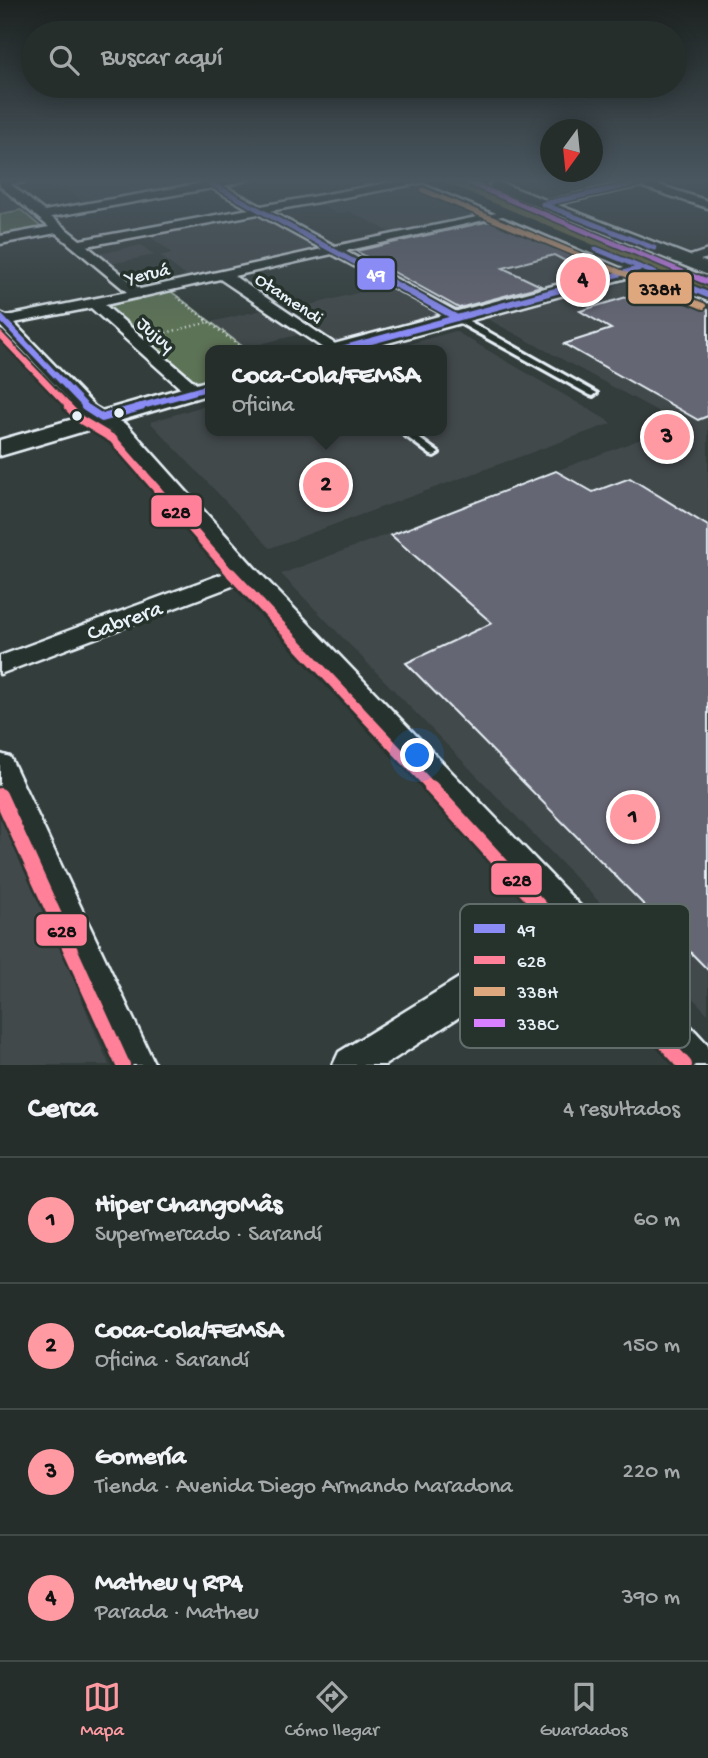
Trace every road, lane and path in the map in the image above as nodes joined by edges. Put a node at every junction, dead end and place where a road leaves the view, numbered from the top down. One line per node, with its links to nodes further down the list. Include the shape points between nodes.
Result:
1 (58, 229): 10 (street); 11 (street, Jujuy)
2 (160, 229): 11 (street)
3 (295, 229): 12 (street)
4 (431, 229): 12 (street, Yeruá)
5 (564, 229): 9 (street)
6 (570, 229): 9 (main road)
7 (605, 229): 8 (street)
8 (616, 233): 9 (main road); 14 (street)
9 (582, 234): 15 (street); 18 (main road); 19 (main road)
10 (0, 240)
11 (78, 244): 20 (street, Jujuy)
12 (333, 250): 17 (street, Yeruá); 24 (street)
13 (708, 254): 14 (street)
14 (684, 260): 16 (street)
15 (641, 268): 21 (street); 24 (street)
16 (708, 269)
17 (223, 275): 20 (street, Yeruá); 29 (street, Otamendi)
18 (708, 277)
19 (708, 287)
20 (138, 294): 23 (street, Yeruá)
21 (708, 295)
22 (177, 298): 26 (path)
23 (94, 303): 25 (street, Yeruá); 31 (street, Jujuy)
24 (457, 318): 30 (street); 32 (lane)
25 (1, 320): 33 (street, via 89,411)
26 (209, 322): 27 (path); 28 (path)
27 (145, 338)
28 (238, 345)
29 (329, 345)
30 (356, 345)
31 (203, 389): 33 (street)
32 (593, 393)
33 (102, 418): 35 (street); 37 (street, via 121,429)
34 (410, 436): 36 (lane)
35 (0, 448)
36 (434, 453)
37 (247, 573): 38 (street, Cabrera); 40 (street)
38 (0, 665)
39 (0, 765): 43 (street)
40 (556, 904)
41 (460, 997): 44 (street)
42 (686, 1048): 45 (street)
43 (135, 1065)
44 (352, 1065)
45 (701, 1065)

